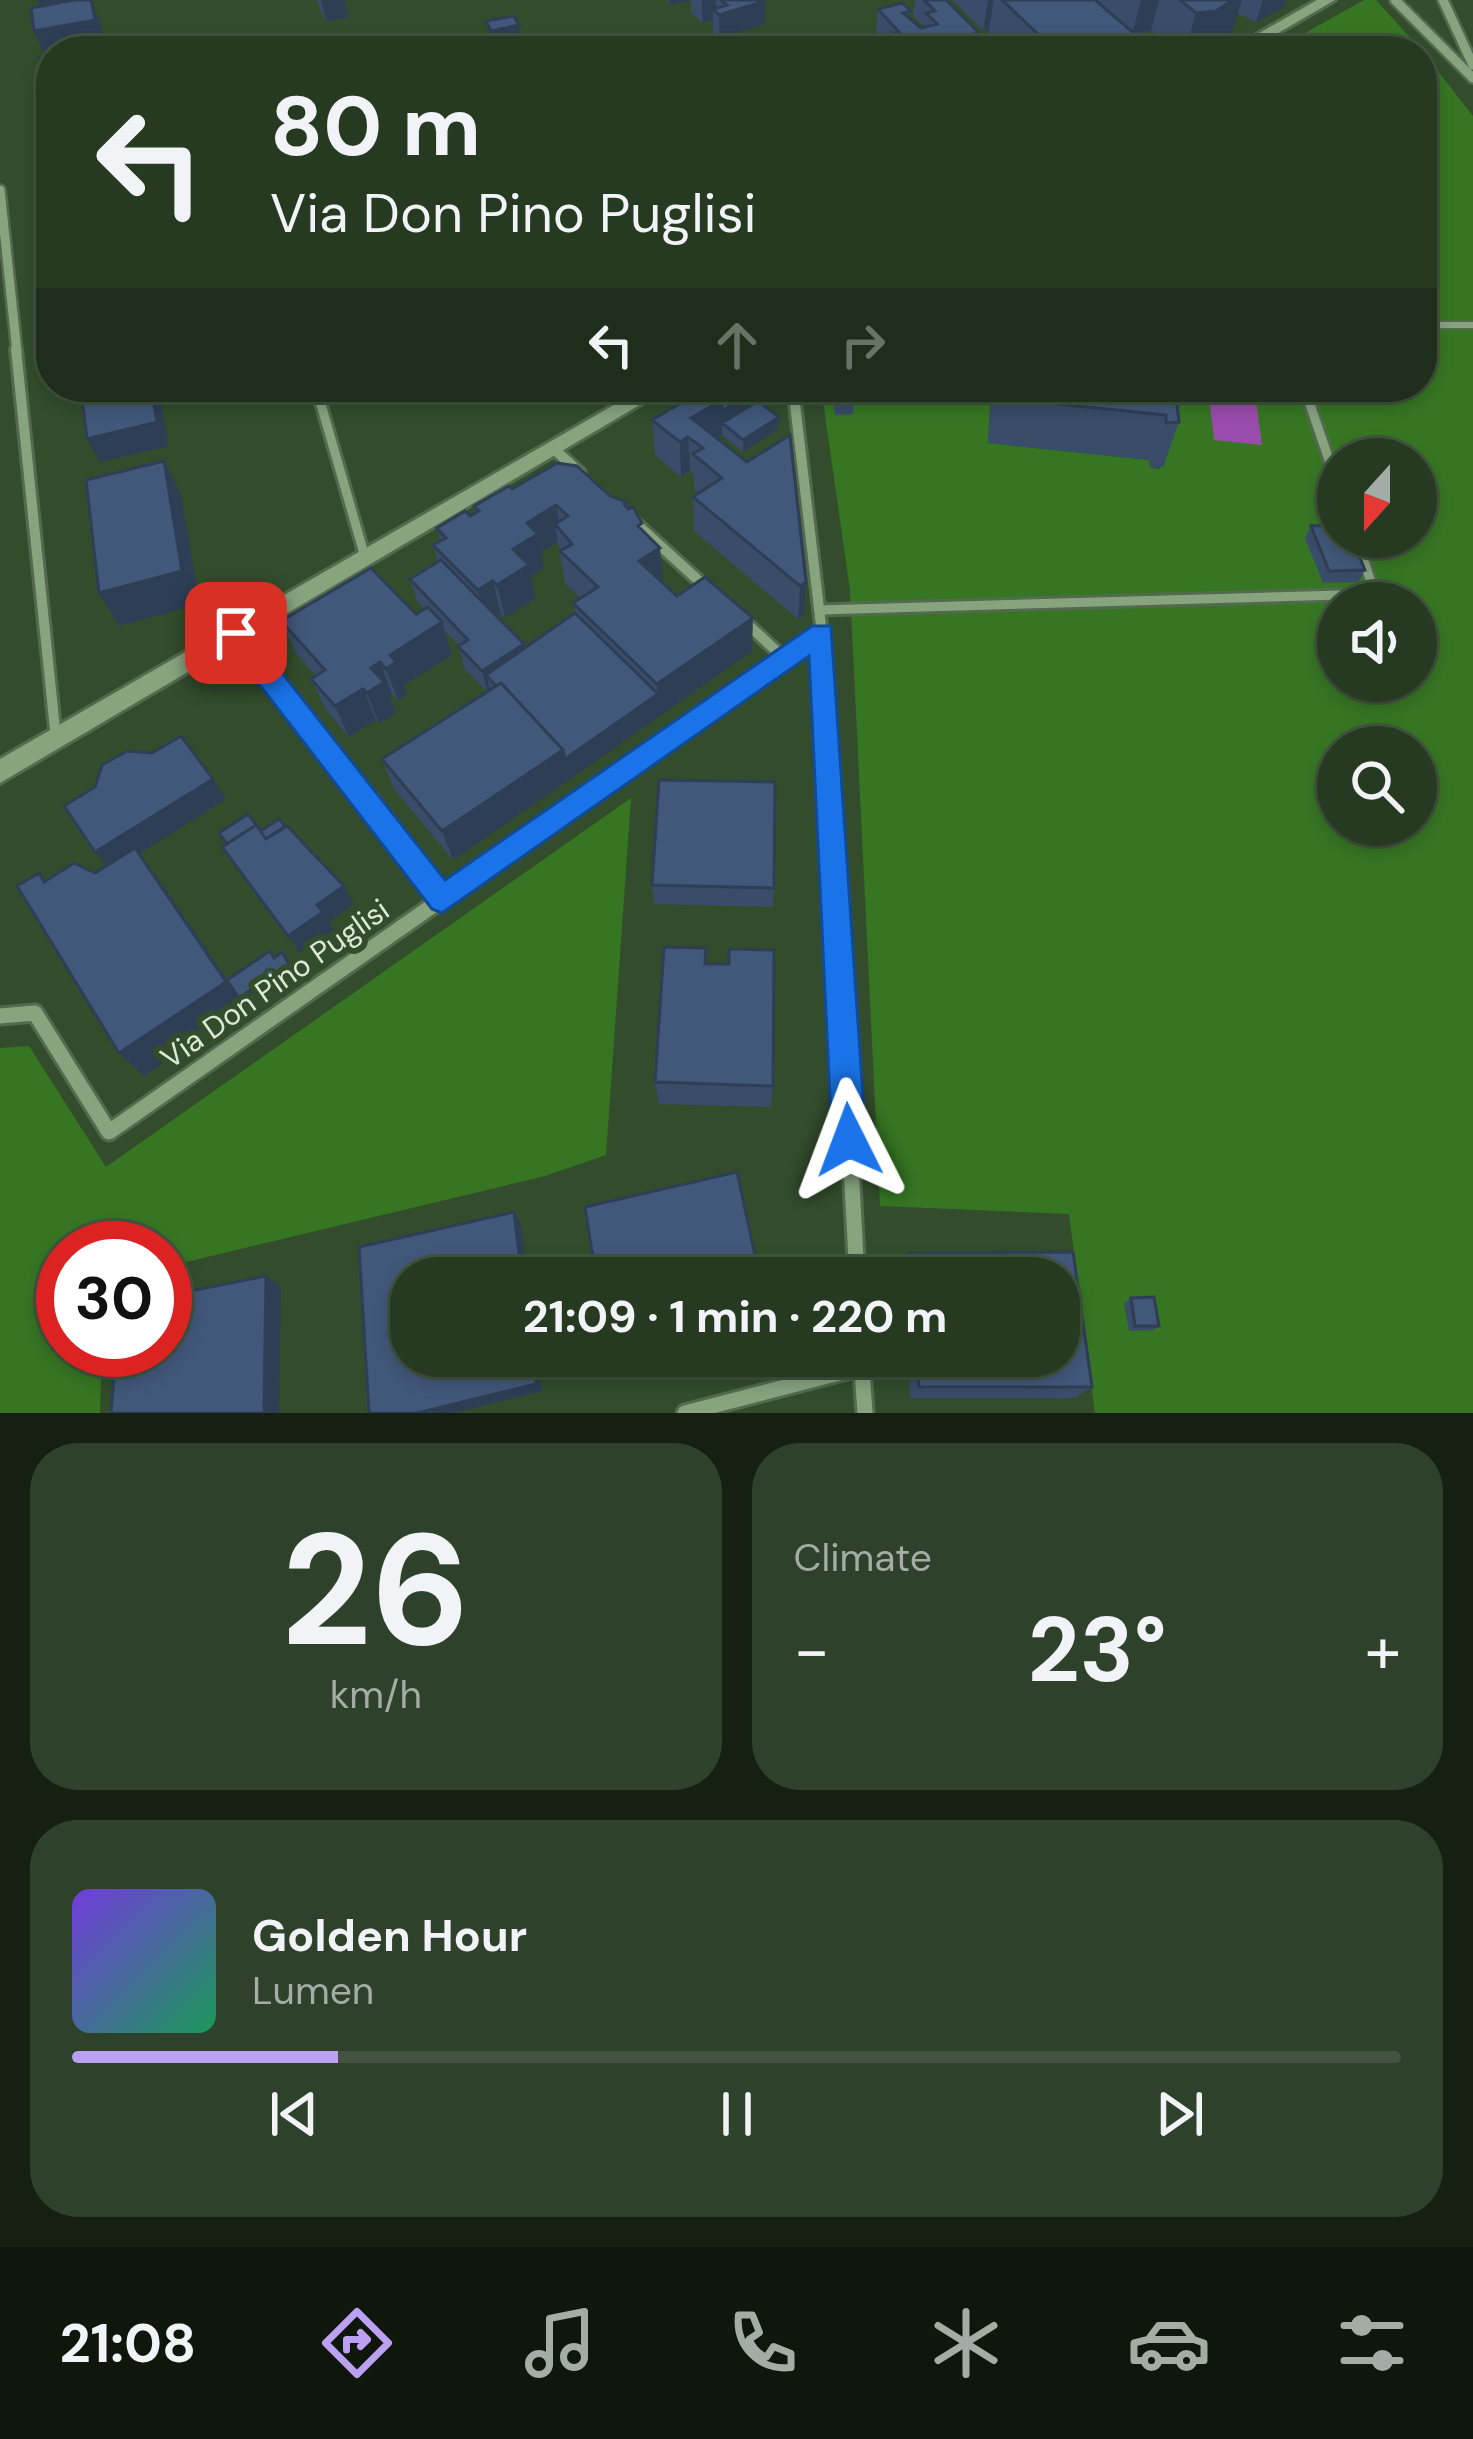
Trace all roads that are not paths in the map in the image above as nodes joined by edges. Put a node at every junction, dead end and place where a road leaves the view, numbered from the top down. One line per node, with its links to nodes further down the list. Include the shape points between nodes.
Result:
1 (1328, 0): 4 (street)
2 (1395, 0): 5 (street)
3 (1443, 0): 7 (street)
4 (1263, 36)
5 (1431, 36)
6 (1437, 42): 8 (street)
7 (1473, 64)
8 (1473, 78)
9 (0, 190): 28 (street)
10 (1437, 325): 11 (lane)
11 (1473, 325)
12 (320, 402): 20 (lane)
13 (633, 402): 17 (street)
14 (795, 402): 23 (street)
15 (1309, 402): 16 (lane)
16 (1322, 438)
17 (552, 447): 18 (street); 20 (street)
18 (585, 478)
19 (619, 508): 22 (street)
20 (365, 557): 25 (street)
21 (1362, 558): 23 (lane, via 1375,594)
22 (719, 598)
23 (819, 610): 26 (street)
24 (735, 614): 27 (street)
25 (236, 633): 28 (street); 30 (street)
26 (821, 634): 27 (street, Via Don Pino Puglisi); 32 (street)
27 (785, 659): 30 (street, Via Don Pino Puglisi)
28 (56, 739): 29 (street)
29 (0, 772)
30 (442, 899): 31 (street, Via Don Pino Puglisi, via 110,1132 35,1013)
31 (0, 1016)
32 (856, 1257)
33 (810, 1377): 35 (street)
34 (863, 1377): 36 (street)
35 (685, 1413)
36 (866, 1413)

